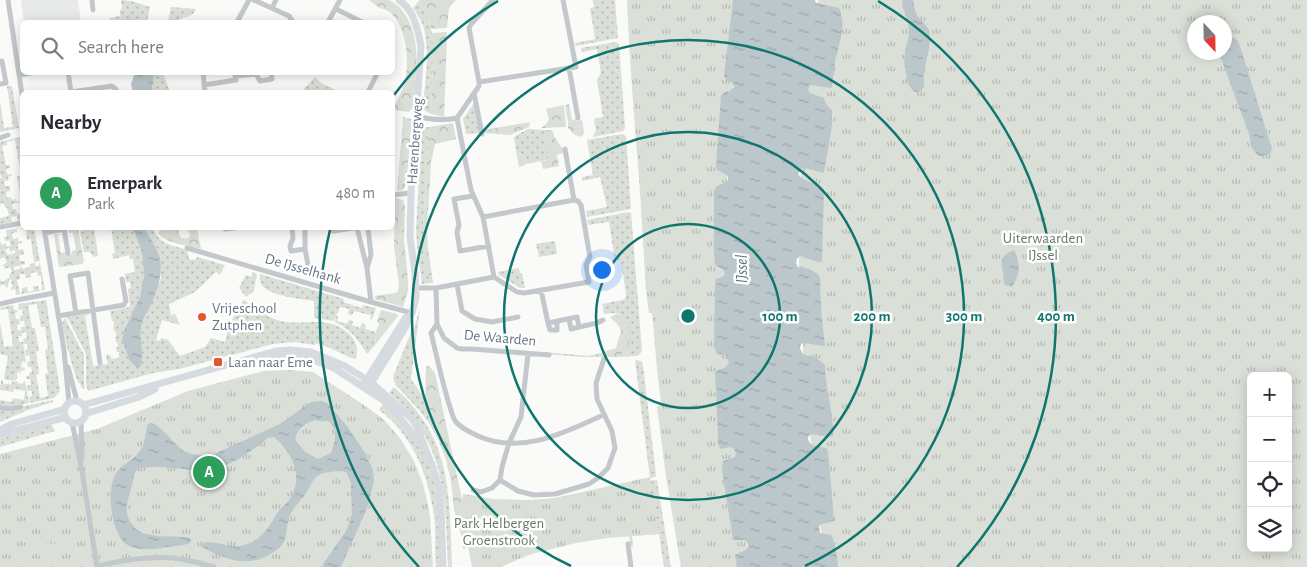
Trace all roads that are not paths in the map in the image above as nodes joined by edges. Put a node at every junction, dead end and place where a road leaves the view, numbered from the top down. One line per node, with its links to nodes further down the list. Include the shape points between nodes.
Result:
1 (8, 0): 19 (street)
2 (92, 0): 12 (street)
3 (249, 0): 13 (street)
4 (254, 0): 10 (street)
5 (276, 0): 10 (street)
6 (340, 0): 11 (street)
7 (399, 0): 36 (street, Harenbergweg, via 413,18 421,46)
8 (493, 0): 26 (street, via 469,28)
9 (563, 0): 18 (street, via 576,67)
10 (272, 8): 14 (street)
11 (336, 9): 15 (street); 16 (street)
12 (93, 10)
13 (238, 20)
14 (292, 20)
15 (329, 20)
16 (358, 20)
17 (2, 61): 27 (street, via 6,83)
18 (569, 68): 26 (street); 38 (street)
19 (20, 75): 29 (street)
20 (68, 75): 30 (street)
21 (203, 75): 28 (street)
22 (235, 75): 28 (street, via 236,80)
23 (258, 75): 24 (street, via 260,81 272,79)
24 (271, 75)
25 (376, 75): 34 (street)
26 (479, 82): 35 (street)
27 (0, 84)
28 (204, 85): 33 (street)
29 (22, 90)
30 (71, 90)
31 (85, 90): 32 (street, via 112,86)
32 (116, 90)
33 (205, 90)
34 (369, 90)
35 (474, 93): 37 (street); 39 (street)
36 (417, 116): 37 (street, via 443,121); 43 (street, Harenbergweg)
37 (457, 118): 45 (street)
38 (578, 118)
39 (482, 134)
40 (8, 135): 41 (street)
41 (0, 138)
42 (565, 149): 46 (street)
43 (411, 193): 44 (street); 67 (street, Harenbergweg, via 410,237)
44 (395, 195)
45 (473, 196): 47 (street); 58 (street, via 454,199 460,251)
46 (574, 200): 47 (street); 69 (street, via 581,206 590,257 586,265 589,282)
47 (483, 217): 58 (street)
48 (20, 224): 49 (street)
49 (0, 227)
50 (45, 230): 70 (street)
51 (64, 230): 61 (street)
52 (292, 230): 60 (street, via 291,251)
53 (306, 230): 60 (street)
54 (341, 230): 57 (street)
55 (356, 230): 62 (street)
56 (368, 230): 62 (street, via 371,255)
57 (333, 231)
58 (488, 246): 64 (street)
59 (187, 248): 72 (street, De IJsselhank)
60 (305, 249): 63 (street)
61 (68, 253)
62 (366, 268): 72 (street)
63 (310, 275)
64 (494, 277): 66 (street); 69 (street, via 522,293)
65 (122, 279): 73 (street, via 125,304)
66 (457, 284): 68 (street); 77 (street, De Waarden, via 462,311 475,319 492,322)
67 (416, 288): 68 (street); 74 (street, Harenbergweg)
68 (436, 288): 81 (street)
69 (541, 290): 80 (street, De Waarden)
70 (54, 294): 71 (street); 76 (street)
71 (1, 302)
72 (371, 302): 74 (street, De IJsselhank)
73 (93, 311): 75 (street); 75 (street, via 88,274 70,276); 86 (street)
74 (410, 312): 88 (street, Harenbergweg)
75 (76, 313): 76 (street)
76 (58, 316): 90 (street)
77 (518, 317)
78 (603, 320): 79 (street, De Waarden, via 578,327 577,317)
79 (557, 321): 80 (street, De Waarden); 80 (street, De Waarden, via 558,330 550,330)
80 (548, 323)
81 (437, 324): 83 (street, De Waarden, via 444,338 457,348); 98 (street, via 431,333 455,420 464,429 486,439)
82 (266, 354): 87 (street); 88 (street, via 289,350 311,352); 89 (street, via 308,358 334,368)
83 (528, 354): 84 (street, De Waarden); 98 (street, via 520,416)
84 (549, 356)
85 (604, 359): 93 (street, via 596,383)
86 (100, 363)
87 (171, 380): 90 (street, via 135,392); 94 (street, via 139,397)
88 (370, 381): 89 (street, Harenbergweg); 99 (street, via 412,419)
89 (365, 388): 99 (street, via 394,410)
90 (74, 404): 94 (street, via 85,410); 95 (street, via 64,413); 96 (street)
91 (22, 407): 92 (street)
92 (0, 408)
93 (603, 416): 98 (street, via 534,442); 101 (street, via 612,431 615,448 608,468 589,484 560,493 534,495 518,491)
94 (83, 417): 95 (street, via 76,422); 100 (street)
95 (69, 420): 97 (street); 100 (street)
96 (0, 430)
97 (0, 435)
98 (509, 443): 101 (street)
99 (426, 452): 106 (street, via 439,488)
100 (82, 471): 104 (street)
101 (500, 480): 102 (street, via 482,492)
102 (473, 490)
103 (628, 544): 107 (street)
104 (97, 566): 105 (street, via 170,557)
105 (214, 567)
106 (443, 567)
107 (631, 567)

